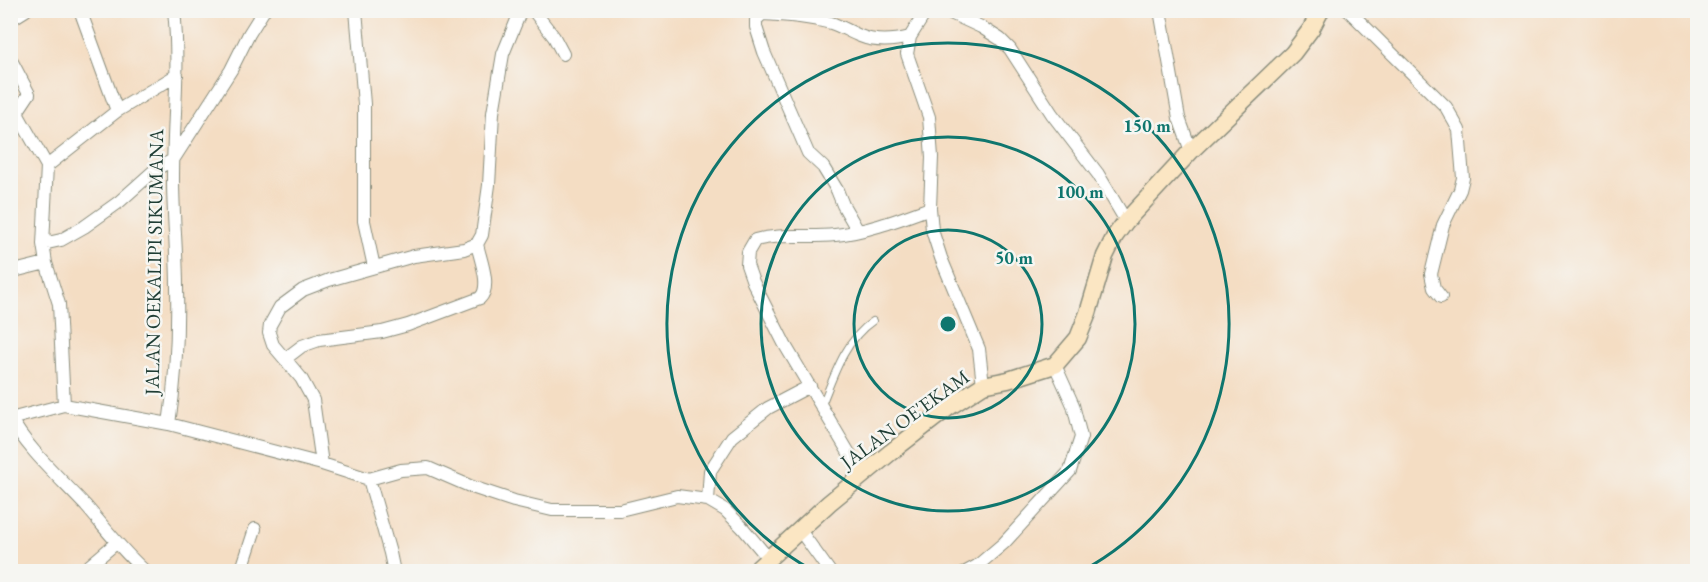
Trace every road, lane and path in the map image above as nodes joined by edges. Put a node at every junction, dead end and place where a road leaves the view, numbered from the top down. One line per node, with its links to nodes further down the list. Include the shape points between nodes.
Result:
1 (26, 10): 13 (street)
2 (80, 10): 18 (street)
3 (174, 10): 17 (street, JALAN OEKALIPI SIKUMANA)
4 (264, 10): 20 (street)
5 (356, 10): 28 (street, via 364,104 364,221)
6 (521, 10): 26 (street, via 503,54 489,185 482,235)
7 (533, 10): 15 (street)
8 (927, 10): 14 (street)
9 (944, 10): 23 (street, via 981,27 1010,49)
10 (1160, 10): 19 (street, via 1179,118)
11 (1321, 10): 19 (street, via 1293,53)
12 (1348, 10): 30 (street, via 1446,107 1459,130 1463,178 1443,225 1431,274)
13 (10, 20)
14 (910, 37): 22 (street, via 907,54 929,117); 24 (street, via 874,40 834,24 786,15 762,14 756,20 764,52 808,153 823,167)
15 (563, 54)
16 (10, 58): 21 (street, via 29,94 18,115)
17 (177, 75): 18 (street); 20 (street, JALAN OEKALIPI SIKUMANA)
18 (117, 111): 21 (street)
19 (1191, 151): 23 (street)
20 (173, 160): 25 (street, via 84,227 61,240); 39 (street, JALAN OEKALIPI SIKUMANA, via 177,288 174,391)
21 (47, 166): 25 (street)
22 (930, 208): 24 (street); 34 (street, via 941,258 979,349)
23 (1126, 220): 33 (street, via 1105,256 1078,338)
24 (858, 231): 35 (street, via 767,237 755,240 748,252 747,265 753,282)
25 (43, 244): 27 (street)
26 (477, 244): 28 (street); 32 (street, via 485,285 480,298 382,332 319,340 302,346)
27 (46, 263): 29 (street); 36 (street, via 58,304)
28 (374, 267): 32 (street, via 303,290 280,307 269,333)
29 (10, 272)
30 (1441, 297)
31 (873, 321): 37 (lane, via 862,328 848,347)
32 (285, 360): 40 (street, via 302,378 313,400)
33 (1055, 365): 34 (street, JALAN OE'EKAM); 54 (street, via 1073,405 1081,437 1070,471 1004,543)
34 (984, 385): 41 (street, JALAN OE'EKAM, via 949,407)
35 (810, 386): 37 (street); 43 (street, via 768,408 732,436 710,471)
36 (64, 405): 38 (street, JALAN OEKALIPI SIKUMANA); 39 (street, JALAN OEKALIPI SIKUMANA)
37 (822, 406): 41 (street)
38 (11, 418): 46 (street)
39 (169, 424): 40 (street)
40 (322, 464): 42 (street)
41 (862, 475): 44 (street, JALAN OE'EKAM)
42 (369, 478): 43 (street, via 428,468 482,491 552,510 620,510 677,496); 51 (street)
43 (708, 500): 47 (street, via 731,515)
44 (799, 529): 47 (street, JALAN OE'EKAM); 53 (street)
45 (255, 530): 50 (street)
46 (116, 543): 48 (street); 49 (street)
47 (768, 558): 52 (street, JALAN OE'EKAM)
48 (82, 572)
49 (147, 572)
50 (241, 572)
51 (394, 572)
52 (754, 572)
53 (830, 572)
54 (966, 572)

